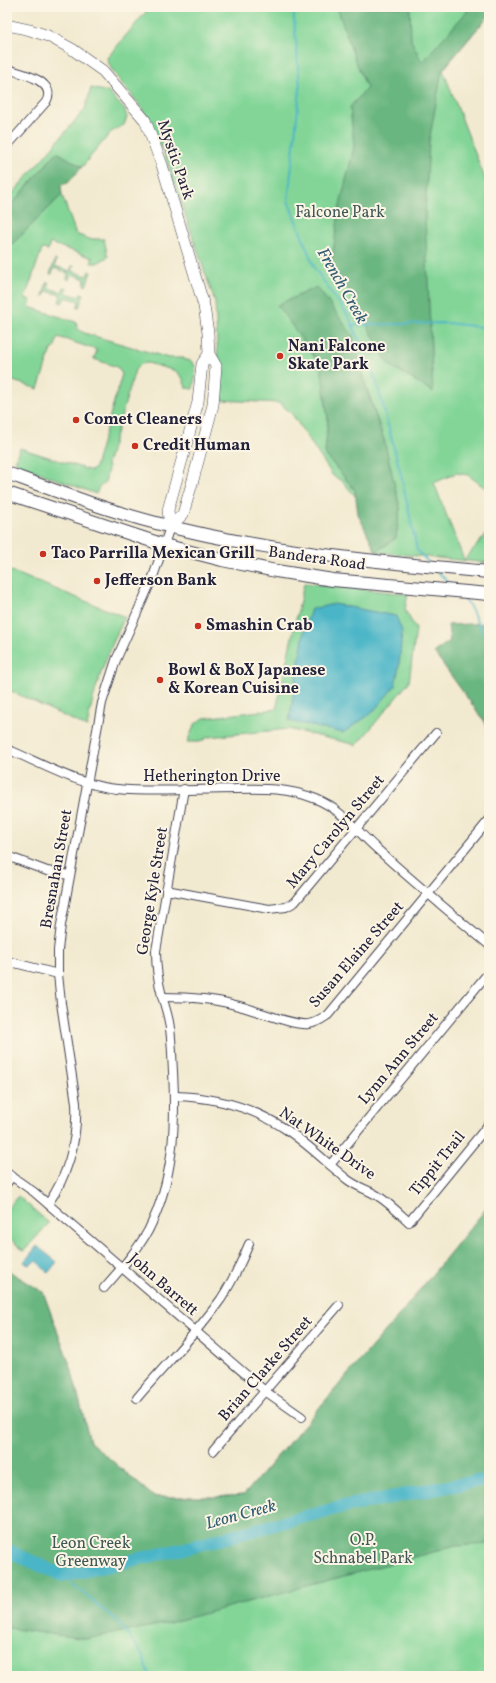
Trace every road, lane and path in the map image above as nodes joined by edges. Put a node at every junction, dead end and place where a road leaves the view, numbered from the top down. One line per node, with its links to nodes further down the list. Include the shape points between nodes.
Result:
1 (7, 25): 4 (street, Mystic Park, via 48,36 87,58 117,86 145,120 162,165 204,306)
2 (7, 69): 3 (street, via 44,83 49,94 46,102)
3 (7, 146)
4 (209, 354): 7 (street, Mystic Park, via 202,364 198,402 168,510); 7 (street, Mystic Park, via 216,366 213,405 183,514)
5 (7, 473): 7 (main road, Bandera Road, via 117,512)
6 (7, 493): 8 (main road, Bandera Road)
7 (170, 527): 8 (street, Bresnahan Street); 9 (main road, Bandera Road, via 264,546 326,555)
8 (164, 545): 10 (main road, Bandera Road, via 222,560 333,580); 13 (street, Bresnahan Street, via 153,577 116,660 102,703)
9 (489, 572)
10 (484, 593)
11 (436, 733): 16 (street, Mary Carolyn Street)
12 (7, 749): 13 (street, Hetherington Drive)
13 (86, 783): 14 (street, Hetherington Drive, via 140,791); 18 (street, Bresnahan Street)
14 (184, 789): 16 (street, Hetherington Drive, via 262,788 290,791 331,806); 19 (street, George Kyle Street)
15 (489, 820): 20 (street, Susan Elaine Street)
16 (357, 829): 19 (street, Mary Carolyn Street, via 300,897 286,907 269,909); 20 (street, Hetherington Drive)
17 (7, 856): 18 (street, via 47,872)
18 (69, 875): 24 (street, Bresnahan Street, via 58,950)
19 (166, 890): 25 (street, George Kyle Street, via 156,951 156,970)
20 (428, 894): 21 (street, Hetherington Drive); 25 (street, Susan Elaine Street, via 328,1015 314,1023 292,1023 241,1006 207,999)
21 (489, 945)
22 (7, 961): 24 (street)
23 (489, 972): 28 (street, Lynn Ann Street)
24 (58, 974): 31 (street, Bresnahan Street, via 77,1119 69,1164 64,1178)
25 (162, 997): 26 (street, George Kyle Street, via 170,1030)
26 (174, 1096): 28 (street, Nat White Drive, via 215,1099 252,1112 287,1130); 34 (street, George Kyle Street, via 174,1134 166,1183 148,1231)
27 (489, 1124): 32 (street, Tippit Trail)
28 (330, 1165): 32 (street, Nat White Drive, via 350,1181 379,1197)
29 (9, 1174): 30 (street); 31 (street, John Barrett)
30 (7, 1183)
31 (48, 1204): 34 (street, John Barrett)
32 (409, 1222)
33 (249, 1244): 37 (street, via 221,1298)
34 (123, 1268): 35 (street, George Kyle Street); 37 (street, John Barrett)
35 (104, 1288)
36 (339, 1305): 38 (street, Brian Clarke Street)
37 (195, 1331): 38 (street, John Barrett); 39 (street)
38 (265, 1391): 40 (street, John Barrett); 41 (street, Brian Clarke Street)
39 (138, 1398)
40 (302, 1417)
41 (214, 1451)

